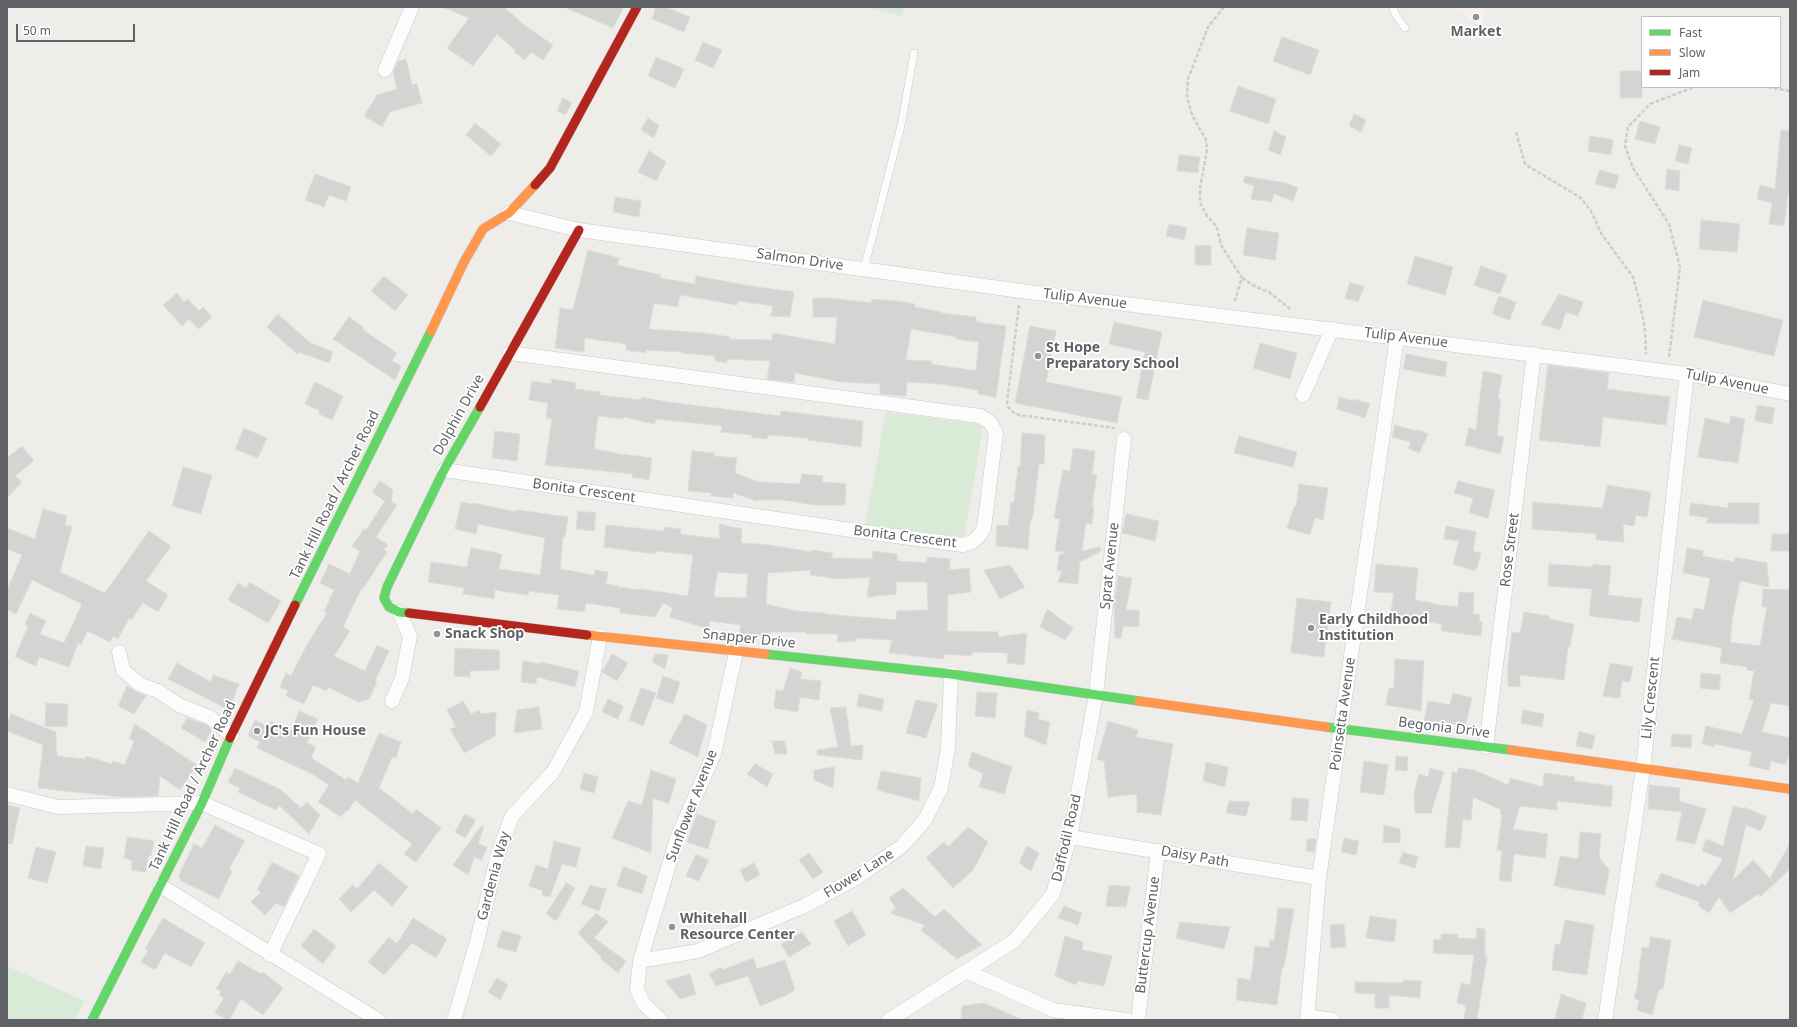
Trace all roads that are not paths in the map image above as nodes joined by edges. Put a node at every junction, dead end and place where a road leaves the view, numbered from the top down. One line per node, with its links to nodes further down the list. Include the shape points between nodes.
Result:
1 (412, 7): 6 (street)
2 (637, 7): 7 (street, Tank Hill Road / Archer Road, via 550,168)
3 (1393, 7): 4 (lane)
4 (1405, 28)
5 (914, 53): 9 (lane, via 901,126)
6 (385, 70)
7 (509, 213): 8 (street, Salmon Drive); 28 (street, Tank Hill Road / Archer Road, via 483,229 464,262)
8 (579, 230): 9 (street, Salmon Drive); 13 (street, Dolphin Drive)
9 (864, 269): 10 (street, Salmon Drive)
10 (1021, 291): 11 (street, Tulip Avenue)
11 (1332, 329): 12 (street, Tulip Avenue); 16 (street)
12 (1397, 337): 14 (street, Tulip Avenue); 27 (street, Poinsetta Avenue)
13 (510, 353): 19 (street, Dolphin Drive); 19 (street, Bonita Crescent, via 980,416 990,422 996,433 984,528 979,536 963,545)
14 (1534, 354): 15 (street, Tulip Avenue); 29 (street, Rose Street)
15 (1687, 374): 17 (street, Tulip Avenue); 30 (street, Lily Crescent)
16 (1303, 394)
17 (1790, 394)
18 (1124, 439): 25 (street, Sprat Avenue)
19 (444, 470): 20 (street, Dolphin Drive, via 385,593 384,598 389,607)
20 (399, 612): 21 (street, Snapper Drive); 26 (street, via 410,636 402,678)
21 (600, 636): 23 (street, Snapper Drive); 44 (street, Gardenia Way, via 586,712 553,772 512,816 498,854 476,945)
22 (119, 652): 28 (street, via 123,670 139,684 158,690 179,705 210,718)
23 (736, 652): 24 (street, Snapper Drive); 39 (street, Sunflower Avenue, via 714,754 677,838)
24 (951, 674): 25 (street, Snapper Drive); 39 (street, Flower Lane, via 948,748 941,788 925,820 902,846 858,877 804,906 698,951)
25 (1096, 694): 27 (street, Begonia Drive); 34 (street, Daffodil Road)
26 (392, 701)
27 (1341, 729): 29 (street, Begonia Drive); 36 (street, Poinsetta Avenue)
28 (232, 736): 33 (street, Tank Hill Road / Archer Road)
29 (1486, 747): 30 (street, Begonia Drive)
30 (1643, 769): 31 (street, Begonia Drive); 50 (street, Lily Crescent)
31 (1790, 789)
32 (7, 794): 33 (street, via 58,807)
33 (202, 803): 37 (street, Tank Hill Road / Archer Road); 38 (street, via 319,854)
34 (1070, 836): 35 (street, Daisy Path); 40 (street, Daffodil Road, via 1053,894 1014,941)
35 (1158, 850): 36 (street, Daisy Path); 48 (street, Buttercup Avenue)
36 (1319, 878): 41 (street, Poinsetta Avenue)
37 (161, 886): 38 (street); 42 (street, Tank Hill Road / Archer Road)
38 (270, 955): 43 (street)
39 (640, 961): 45 (street, Sunflower Avenue, via 637,990 644,1004)
40 (966, 971): 46 (street, Daffodil Road); 47 (street, via 1053,1010)
41 (1307, 1018): 49 (street)
42 (92, 1020)
43 (378, 1020)
44 (454, 1020)
45 (661, 1020)
46 (890, 1020)
47 (1128, 1020)
48 (1138, 1020)
49 (1333, 1020)
50 (1605, 1020)

